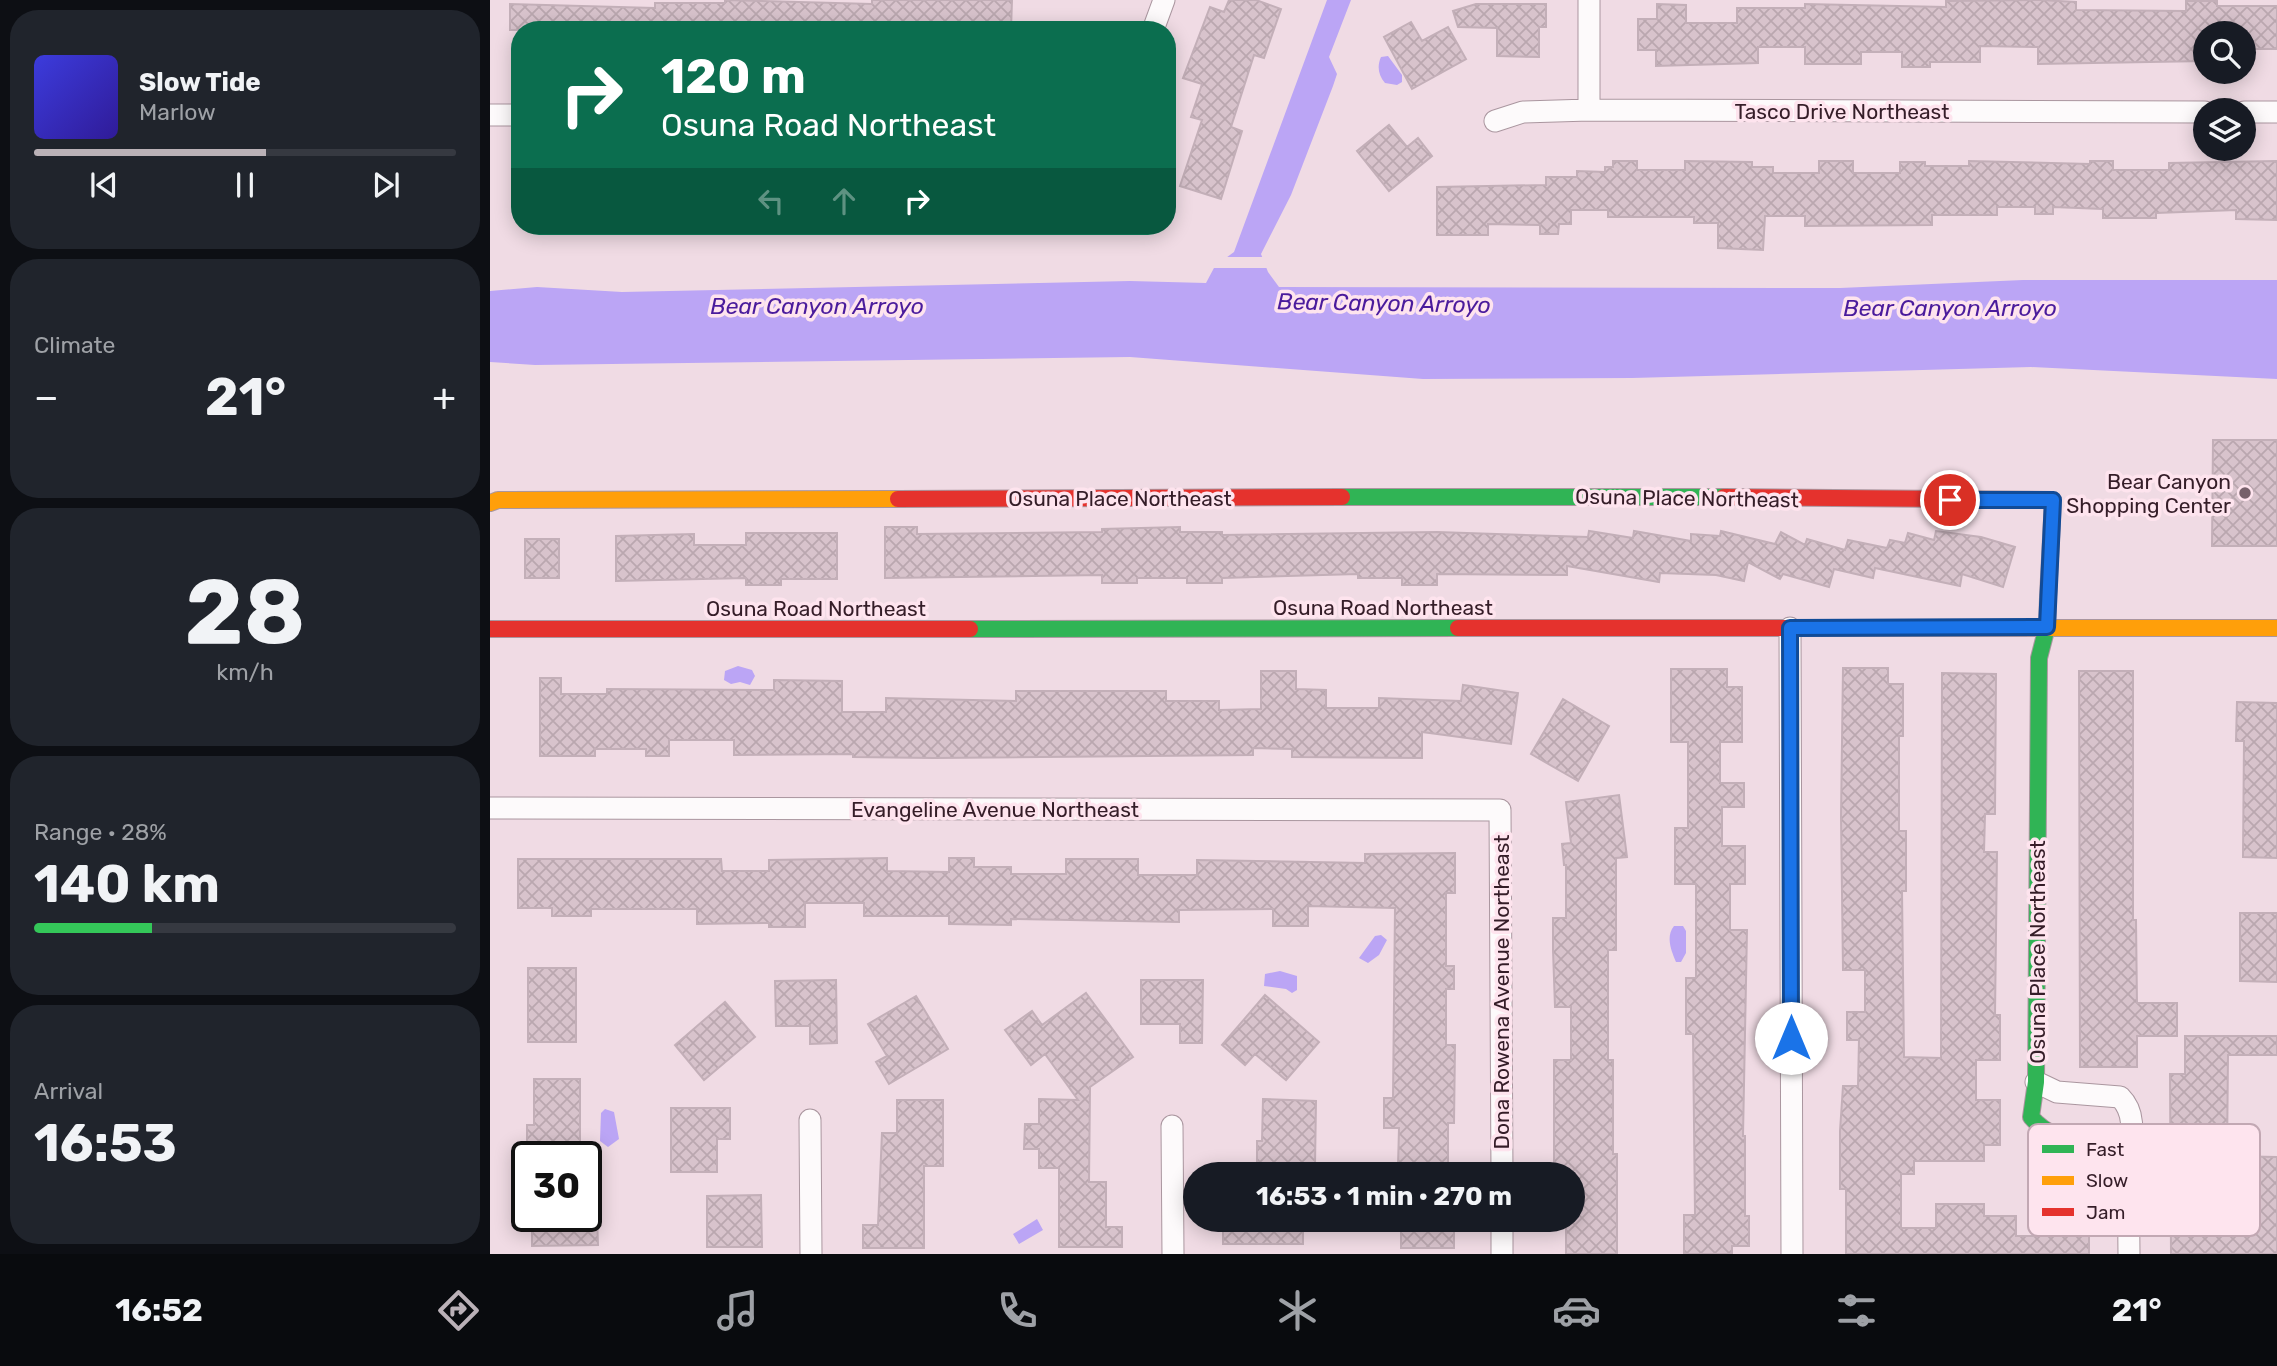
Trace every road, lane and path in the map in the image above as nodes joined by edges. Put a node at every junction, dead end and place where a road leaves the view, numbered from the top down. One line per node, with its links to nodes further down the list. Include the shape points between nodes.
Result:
1 (1164, 0): 3 (street)
2 (1589, 0): 4 (street)
3 (1156, 21)
4 (1589, 110): 5 (street, Tasco Drive Northeast); 10 (street, Tasco Drive Northeast, via 1523,112)
5 (2193, 112)
6 (2256, 112): 7 (street)
7 (2277, 112)
8 (490, 115): 9 (street)
9 (511, 115)
10 (1495, 121)
11 (490, 503): 12 (street, Osuna Place Northeast, via 498,499 1555,496 2053,500)
12 (2047, 627): 13 (street, Osuna Road Northeast); 14 (street, Osuna Road Northeast); 18 (street, Osuna Place Northeast, via 2039,658)
13 (1790, 628): 15 (street, Osuna Road Northeast); 29 (street)
14 (2277, 628)
15 (490, 629)
16 (490, 808): 17 (street, Evangeline Avenue Northeast)
17 (1500, 810): 23 (street, Dona Rowena Avenue Northeast)
18 (2036, 1082): 20 (street, via 2031,1117); 21 (street, Osuna Place Northeast, via 2057,1092 2120,1097 2129,1106)
19 (810, 1120): 26 (street)
20 (2036, 1124)
21 (2131, 1124)
22 (1172, 1126): 27 (street)
23 (1502, 1162)
24 (1502, 1232): 28 (street)
25 (2129, 1236): 30 (street, Osuna Place Northeast)
26 (811, 1254)
27 (1173, 1254)
28 (1502, 1254)
29 (1792, 1254)
30 (2129, 1254)

